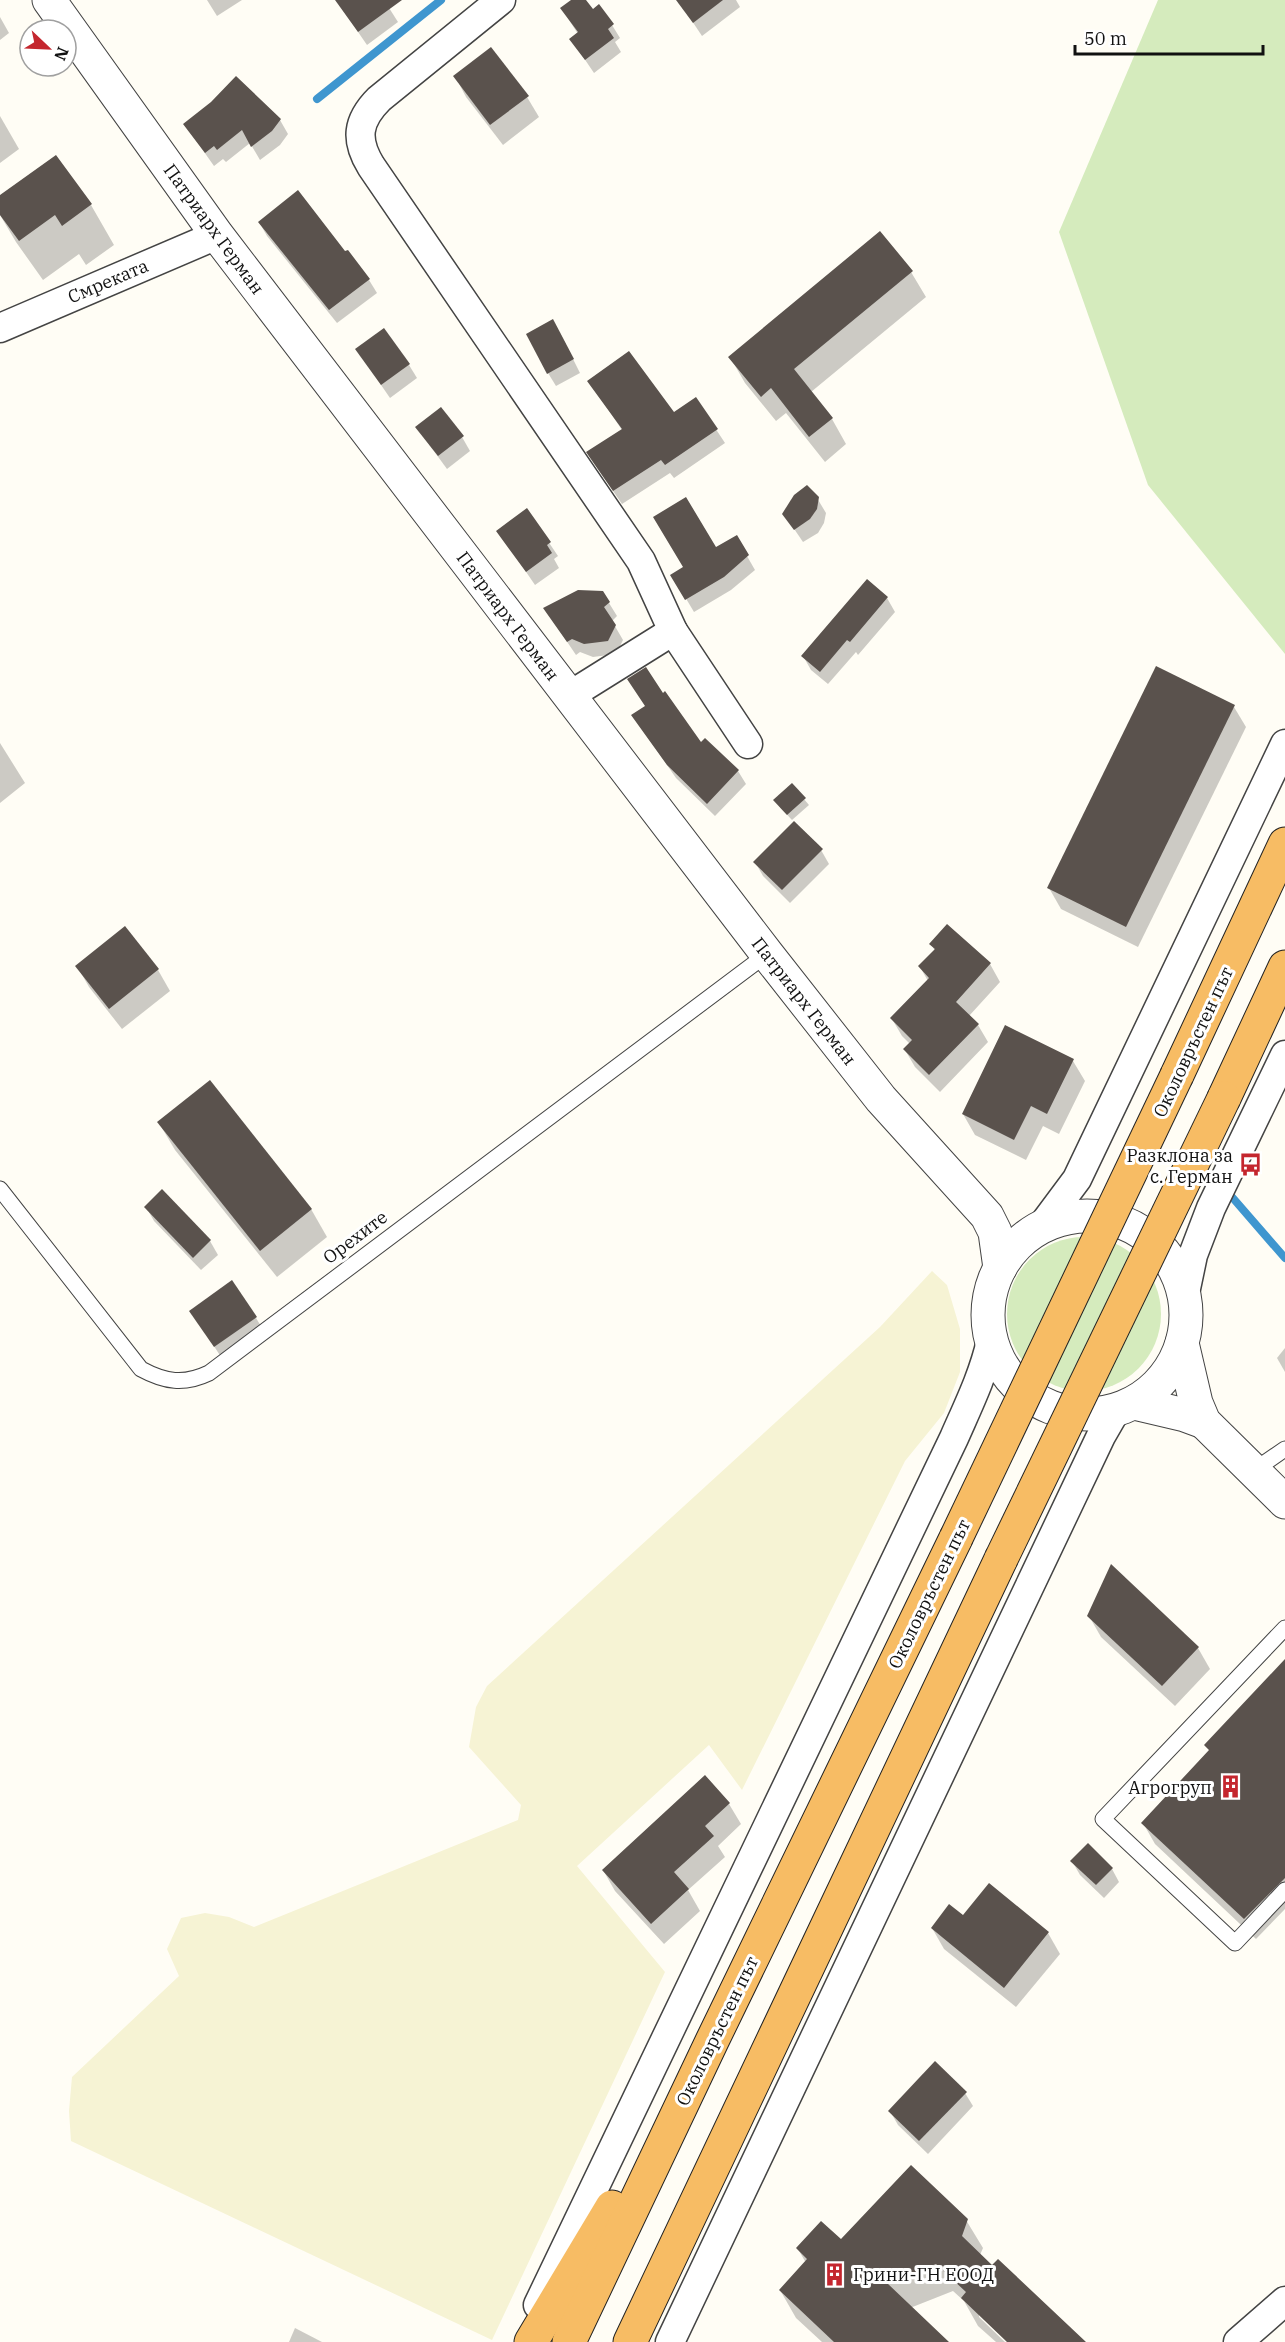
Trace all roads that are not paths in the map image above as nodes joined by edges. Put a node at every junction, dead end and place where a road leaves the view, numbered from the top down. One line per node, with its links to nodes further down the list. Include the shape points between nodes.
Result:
1 (49, 0): 3 (street, Патриарх Герман)
2 (501, 0): 5 (street, via 368,110 360,138 363,153 641,561)
3 (217, 235): 4 (street, Смреката); 6 (street, Патриарх Герман)
4 (0, 328)
5 (673, 631): 6 (street); 7 (street)
6 (569, 696): 10 (street, Патриарх Герман)
7 (748, 744)
8 (1285, 744): 15 (street, via 1077,1179)
9 (1285, 844): 27 (highway, Околовръстен път, bridge)
10 (767, 954): 13 (lane, Орехите, via 194,1380 174,1382 141,1369); 14 (street, Патриарх Герман, via 881,1099)
11 (1285, 967): 28 (highway, bridge)
12 (1285, 1055): 17 (street, via 1211,1208 1193,1255)
13 (0, 1189)
14 (987, 1216): 15 (street, Патриарх Герман, via 1021,1230); 16 (street, Патриарх Герман, via 995,1232)
15 (1039, 1228): 16 (street, via 1014,1247); 17 (street, via 1072,1217 1097,1216 1133,1227 1167,1258 1176,1271)
16 (1000, 1268): 18 (street, via 988,1302)
17 (1184, 1298): 19 (street)
18 (991, 1341): 20 (street, via 1004,1370 1016,1385 1044,1405 1072,1414 1096,1414); 30 (street, via 982,1375 954,1438)
19 (1182, 1342): 20 (street, via 1168,1372); 21 (street)
20 (1125, 1407): 21 (street, via 1185,1414); 35 (street, via 1101,1436)
21 (1204, 1422): 23 (street)
22 (1285, 1449): 23 (lane)
23 (1253, 1471): 24 (street)
24 (1285, 1502)
25 (1285, 1628): 26 (lane, via 1102,1819 1235,1943)
26 (1285, 1890)
27 (712, 2041): 31 (highway); 32 (highway, Околовръстен път)
28 (767, 2051): 33 (highway); 34 (highway)
29 (1285, 2301): 36 (street)
30 (520, 2342)
31 (531, 2342)
32 (569, 2342)
33 (630, 2342)
34 (654, 2342)
35 (670, 2342)
36 (1238, 2342)

